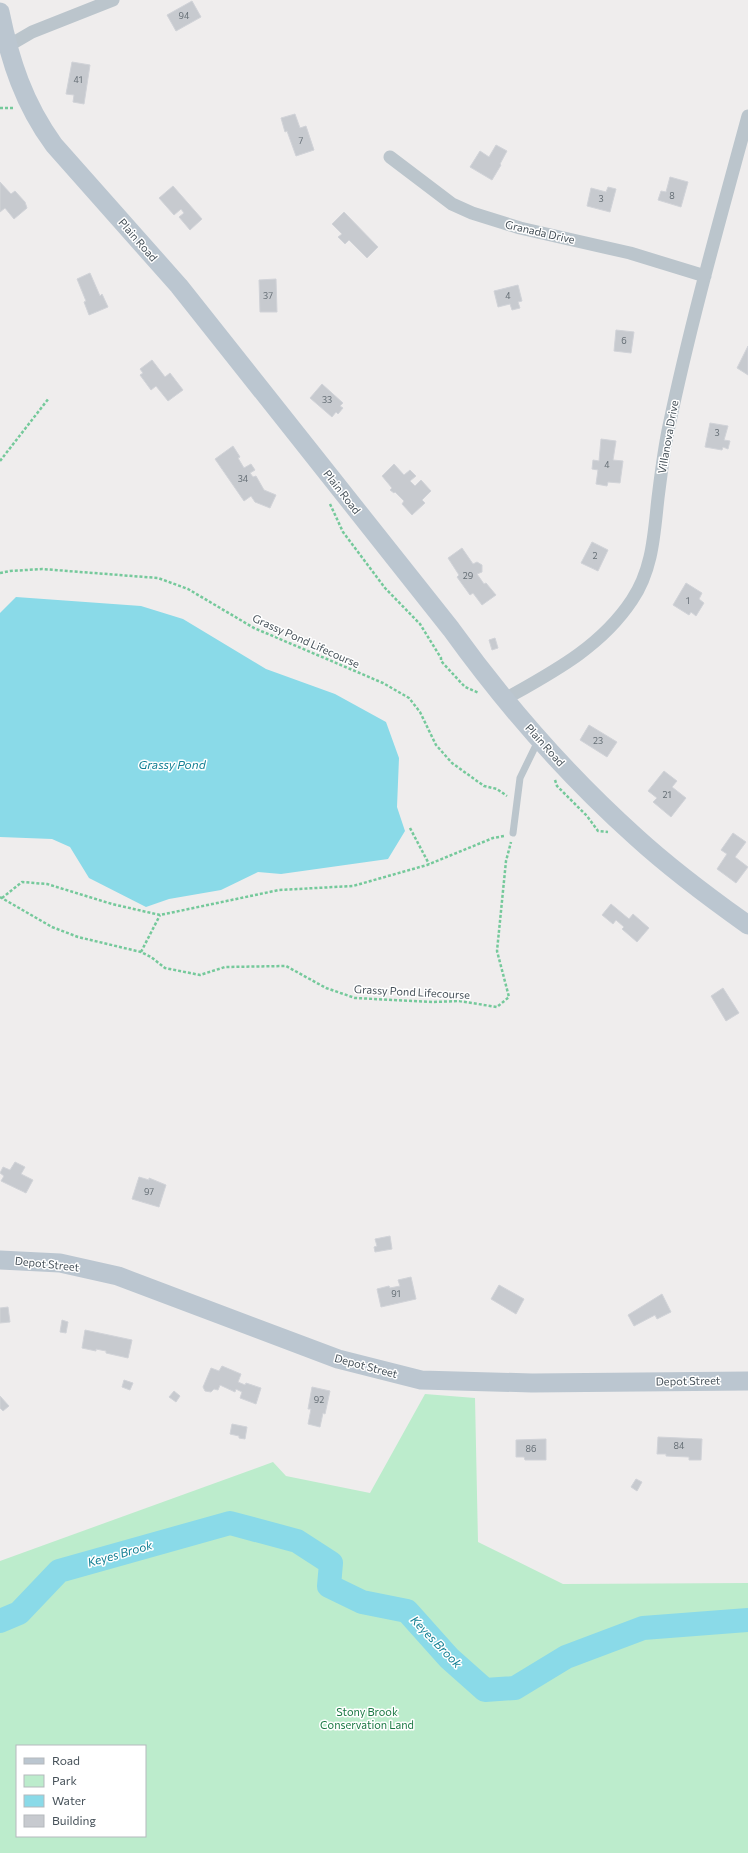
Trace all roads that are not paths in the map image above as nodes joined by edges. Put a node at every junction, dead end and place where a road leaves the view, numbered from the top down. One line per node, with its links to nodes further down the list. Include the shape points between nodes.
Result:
1 (113, 0): 3 (street, via 32,32)
2 (0, 12): 3 (main road, Plain Road)
3 (8, 46): 7 (main road, Plain Road, via 29,106 54,145 179,286)
4 (748, 116): 6 (street, Villanova Drive)
5 (390, 157): 6 (street, Granada Drive, via 452,204 472,213 520,228 630,253)
6 (705, 276): 7 (street, Villanova Drive, via 669,428 658,498 655,538 643,580 621,616 591,646)
7 (505, 699): 8 (main road, Plain Road)
8 (538, 739): 9 (lane, via 520,778); 10 (main road, Plain Road, via 636,838)
9 (513, 833)
10 (748, 925)
11 (0, 1260): 12 (main road, Depot Street, via 60,1263 118,1276 338,1359 421,1380 532,1383)
12 (748, 1381)

